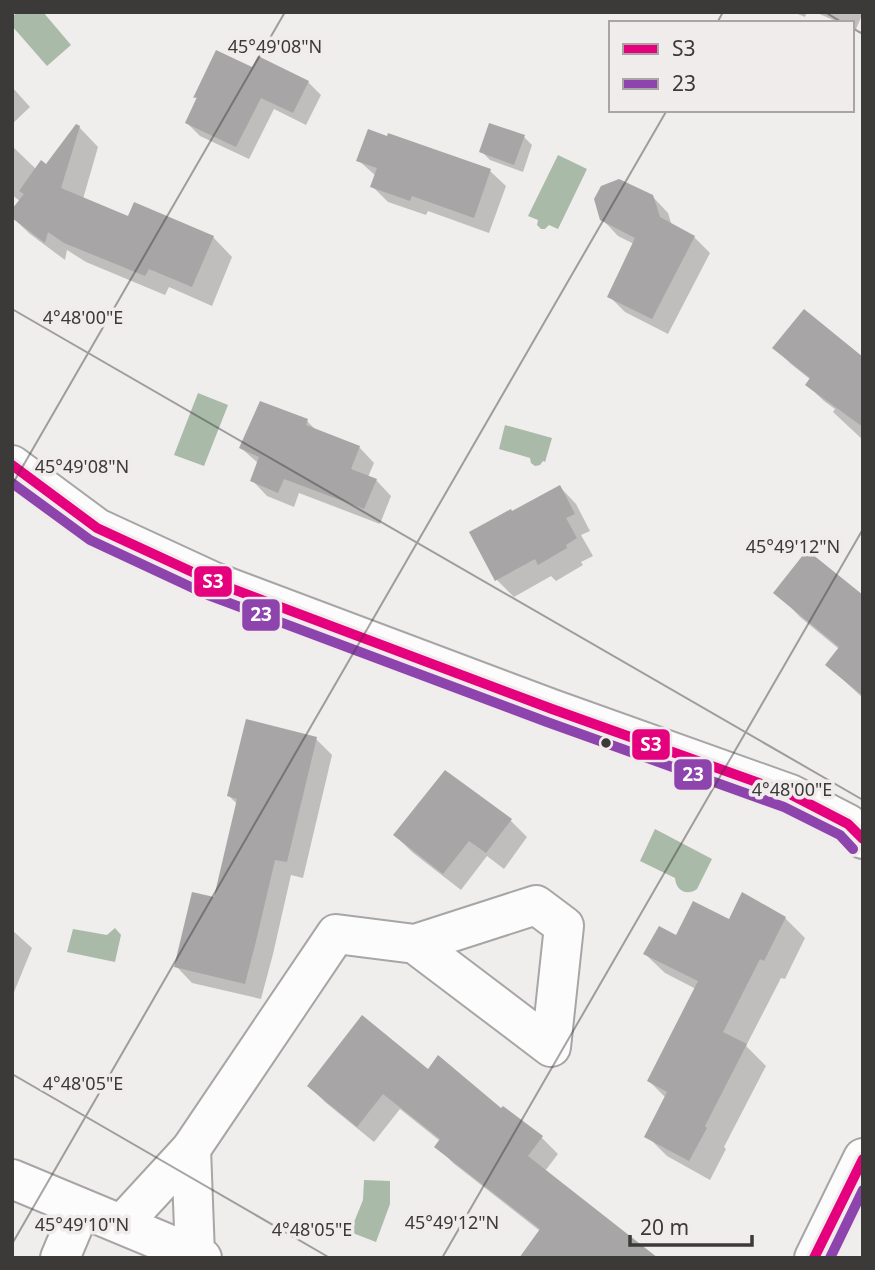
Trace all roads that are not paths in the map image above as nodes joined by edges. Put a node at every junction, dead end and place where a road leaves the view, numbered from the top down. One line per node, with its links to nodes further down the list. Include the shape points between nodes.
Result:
1 (12, 465): 2 (street, via 97,527 214,582)
2 (858, 823)
3 (415, 944): 4 (street, via 336,934)
4 (191, 1149): 8 (street); 9 (street)
5 (863, 1158): 11 (street)
6 (12, 1179): 7 (street)
7 (81, 1208): 8 (street); 10 (street)
8 (122, 1224): 9 (street)
9 (199, 1256)
10 (60, 1258)
11 (814, 1258)

